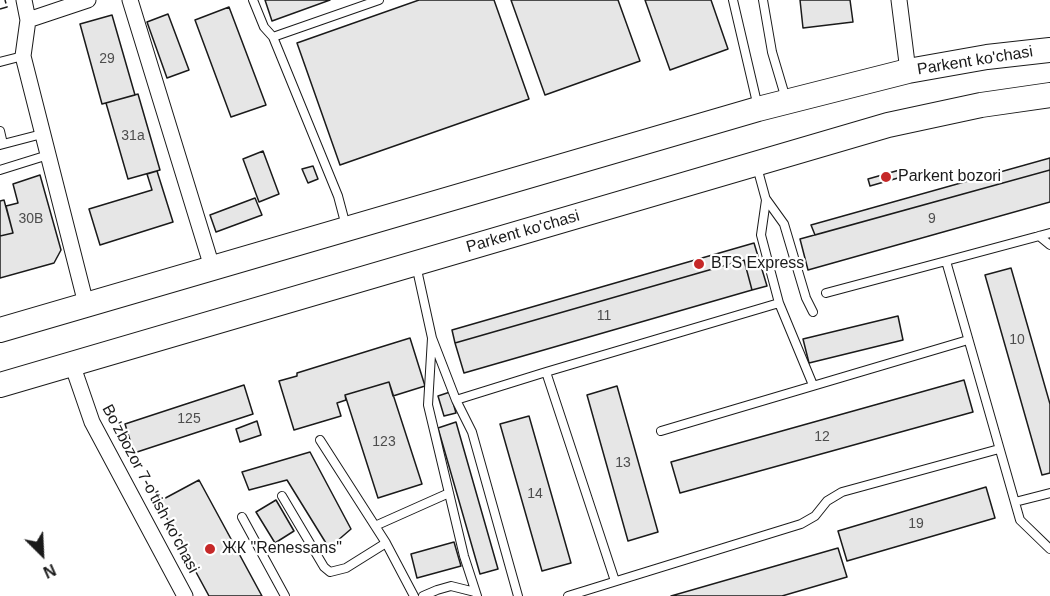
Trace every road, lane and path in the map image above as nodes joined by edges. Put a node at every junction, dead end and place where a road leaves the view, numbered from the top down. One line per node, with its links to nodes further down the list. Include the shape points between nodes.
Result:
1 (24, 0): 9 (street)
2 (88, 0): 9 (street)
3 (130, 0): 31 (street)
4 (253, 0): 10 (lane, via 264,27)
5 (379, 0): 10 (lane)
6 (733, 0): 17 (lane)
7 (763, 0): 16 (lane, via 772,52)
8 (899, 0): 14 (street)
9 (28, 20): 12 (street)
10 (273, 37): 25 (lane, via 338,196)
11 (1050, 50): 14 (main road, Parkent ko'chasi)
12 (23, 56): 13 (lane); 19 (street)
13 (0, 62)
14 (908, 71): 16 (main road, Parkent ko'chasi)
15 (1050, 95): 22 (main road, Parkent ko'chasi, via 900,123)
16 (787, 101): 17 (main road, Parkent ko'chasi)
17 (758, 109): 25 (main road, Parkent ko'chasi)
18 (0, 131): 20 (lane)
19 (42, 134): 20 (lane); 21 (street)
20 (2, 144)
21 (48, 155): 23 (lane); 34 (street)
22 (756, 164): 24 (lane); 30 (main road, Parkent ko'chasi)
23 (0, 170)
24 (766, 199): 33 (lane, via 761,235); 35 (lane, via 784,224)
25 (347, 228): 31 (main road, Parkent ko'chasi)
26 (1050, 233): 27 (lane)
27 (1039, 236): 28 (lane); 29 (lane)
28 (1050, 245)
29 (946, 261): 32 (lane); 38 (lane)
30 (416, 263): 37 (lane); 39 (main road, Parkent ko'chasi)
31 (212, 267): 34 (main road, Parkent ko'chasi)
32 (826, 293)
33 (779, 303): 40 (lane); 42 (lane)
34 (86, 304): 36 (main road, Parkent ko'chasi)
35 (813, 312)
36 (0, 330)
37 (432, 338): 43 (lane); 47 (lane, via 428,405)
38 (968, 340): 42 (lane); 46 (lane)
39 (72, 364): 41 (main road, Parkent ko'chasi); 57 (street, Bo'zbozor 7-o'tish ko'chasi, via 92,422)
40 (546, 372): 43 (lane); 55 (lane)
41 (0, 385)
42 (813, 385): 44 (lane)
43 (456, 400): 61 (lane, via 472,432)
44 (661, 431)
45 (320, 440): 52 (lane)
46 (999, 449): 50 (lane); 55 (lane, via 842,492 801,524)
47 (449, 493): 52 (lane); 56 (lane)
48 (1050, 493): 50 (lane)
49 (282, 496): 53 (lane, via 330,572 346,568)
50 (1015, 502): 54 (lane, via 1020,520)
51 (242, 517): 58 (lane)
52 (375, 526): 53 (lane)
53 (386, 543): 59 (lane)
54 (1050, 549)
55 (615, 581): 62 (lane)
56 (476, 594): 60 (lane, via 451,586)
57 (185, 596)
58 (285, 596)
59 (414, 596)
60 (423, 596)
61 (519, 596)
62 (568, 596)

